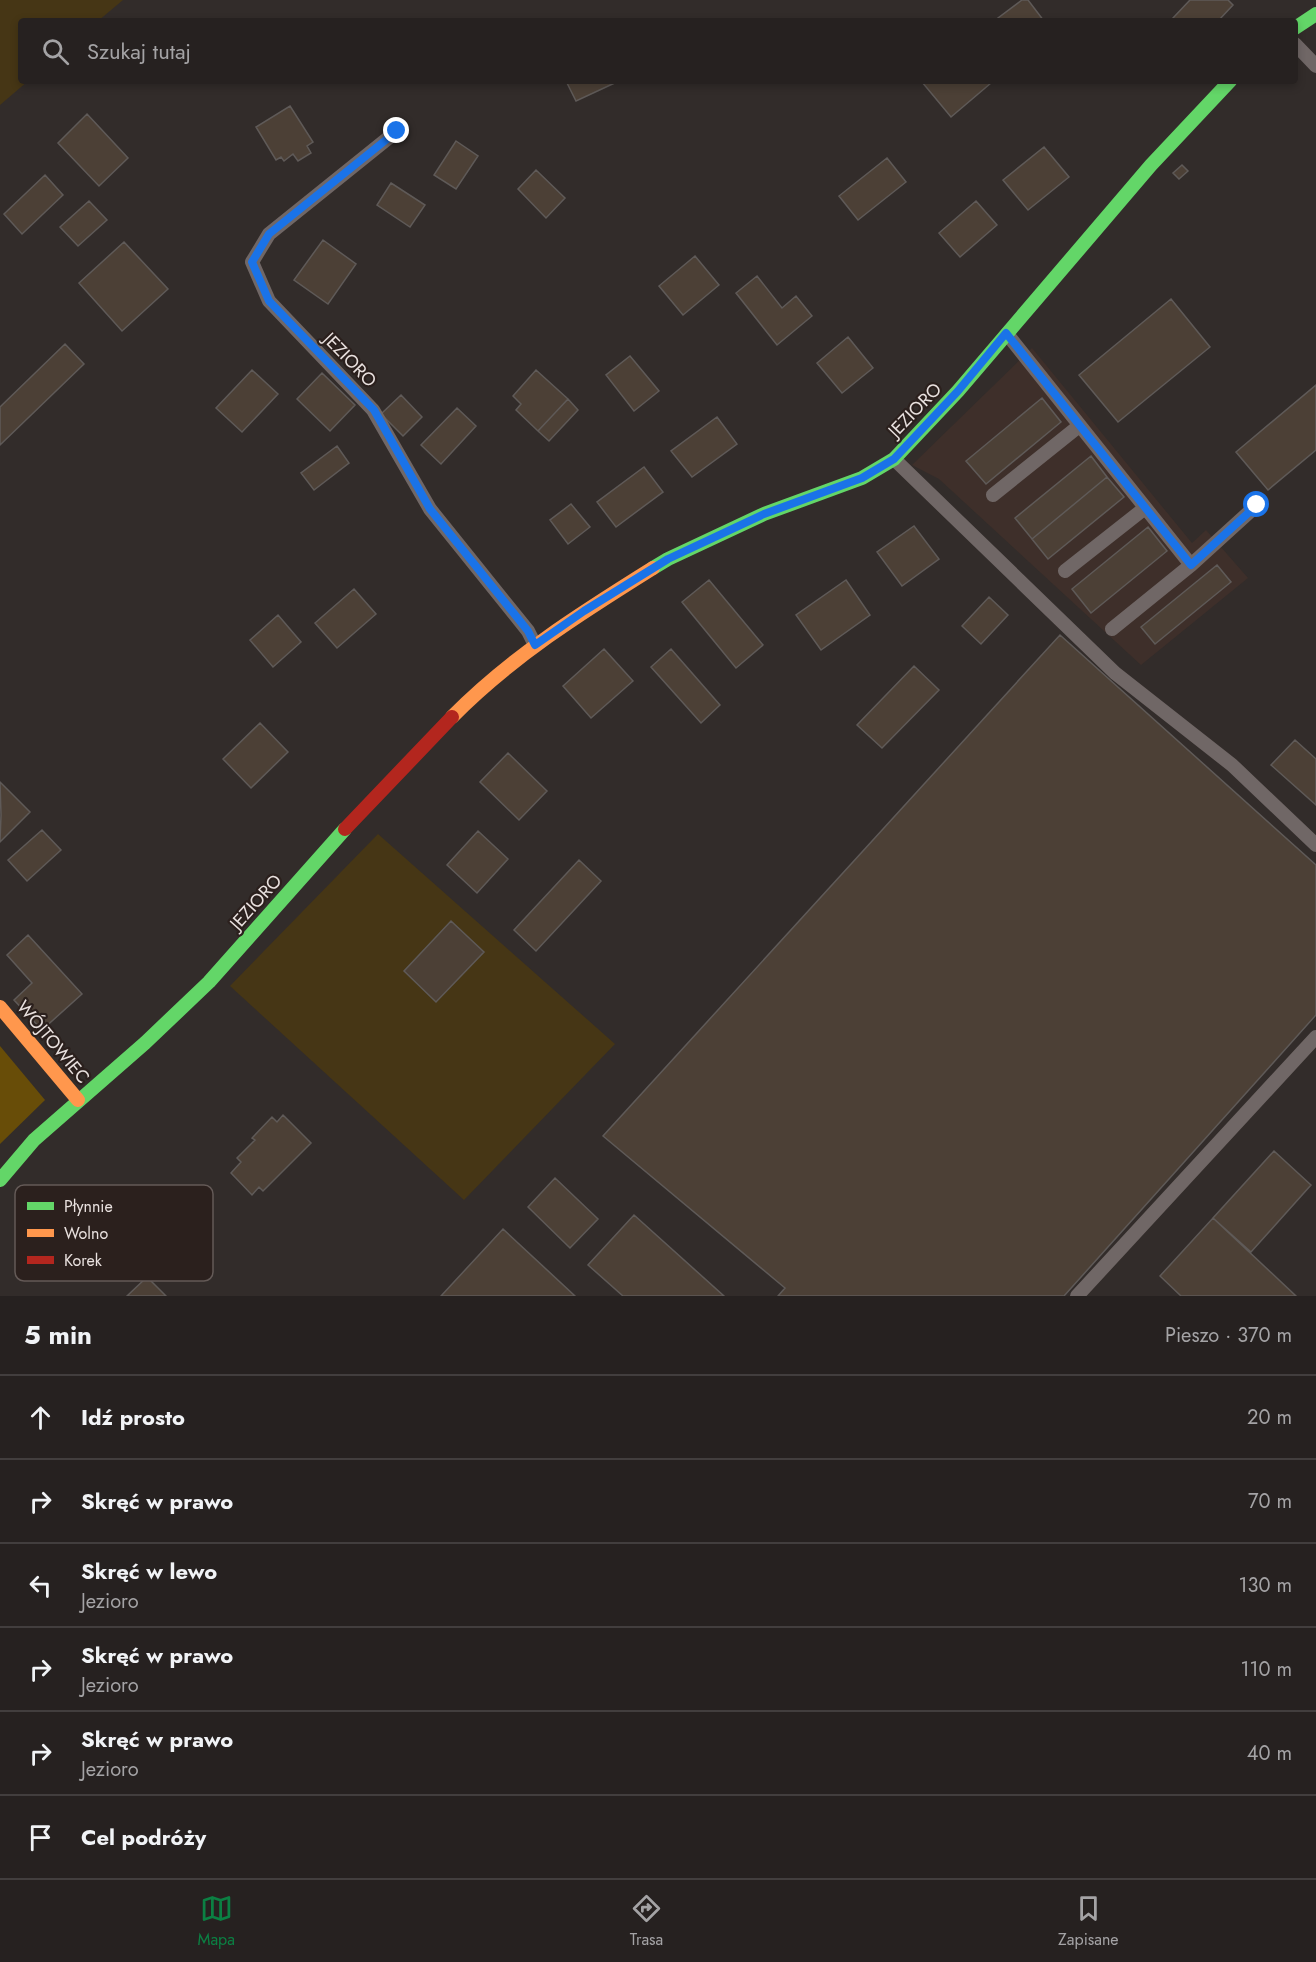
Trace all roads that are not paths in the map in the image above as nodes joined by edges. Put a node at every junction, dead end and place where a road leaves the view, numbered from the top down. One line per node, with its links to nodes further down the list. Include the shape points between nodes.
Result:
1 (1316, 14): 2 (street)
2 (1298, 26)
3 (1298, 47): 4 (lane)
4 (1316, 66)
5 (1227, 84): 7 (street, JEZIORO, via 1151,165)
6 (397, 131): 16 (lane, JEZIORO, via 269,234 252,262 269,301 374,410 430,509 528,631)
7 (1006, 333): 8 (lane); 9 (street, JEZIORO)
8 (1079, 426): 10 (lane); 12 (lane)
9 (894, 459): 16 (street, JEZIORO, via 862,478 764,514 668,559); 17 (lane, via 1115,673 1232,765)
10 (993, 495)
11 (1257, 505): 13 (lane)
12 (1145, 508): 13 (lane); 14 (lane)
13 (1191, 565): 15 (lane)
14 (1065, 571)
15 (1112, 629)
16 (535, 645): 20 (street, JEZIORO, via 474,695 417,753 209,982)
17 (1316, 845)
18 (0, 1007): 20 (street, WÓJTOWIEC)
19 (1316, 1037): 22 (lane)
20 (78, 1100): 21 (street, JEZIORO, via 34,1140)
21 (0, 1180)
22 (1077, 1296)

